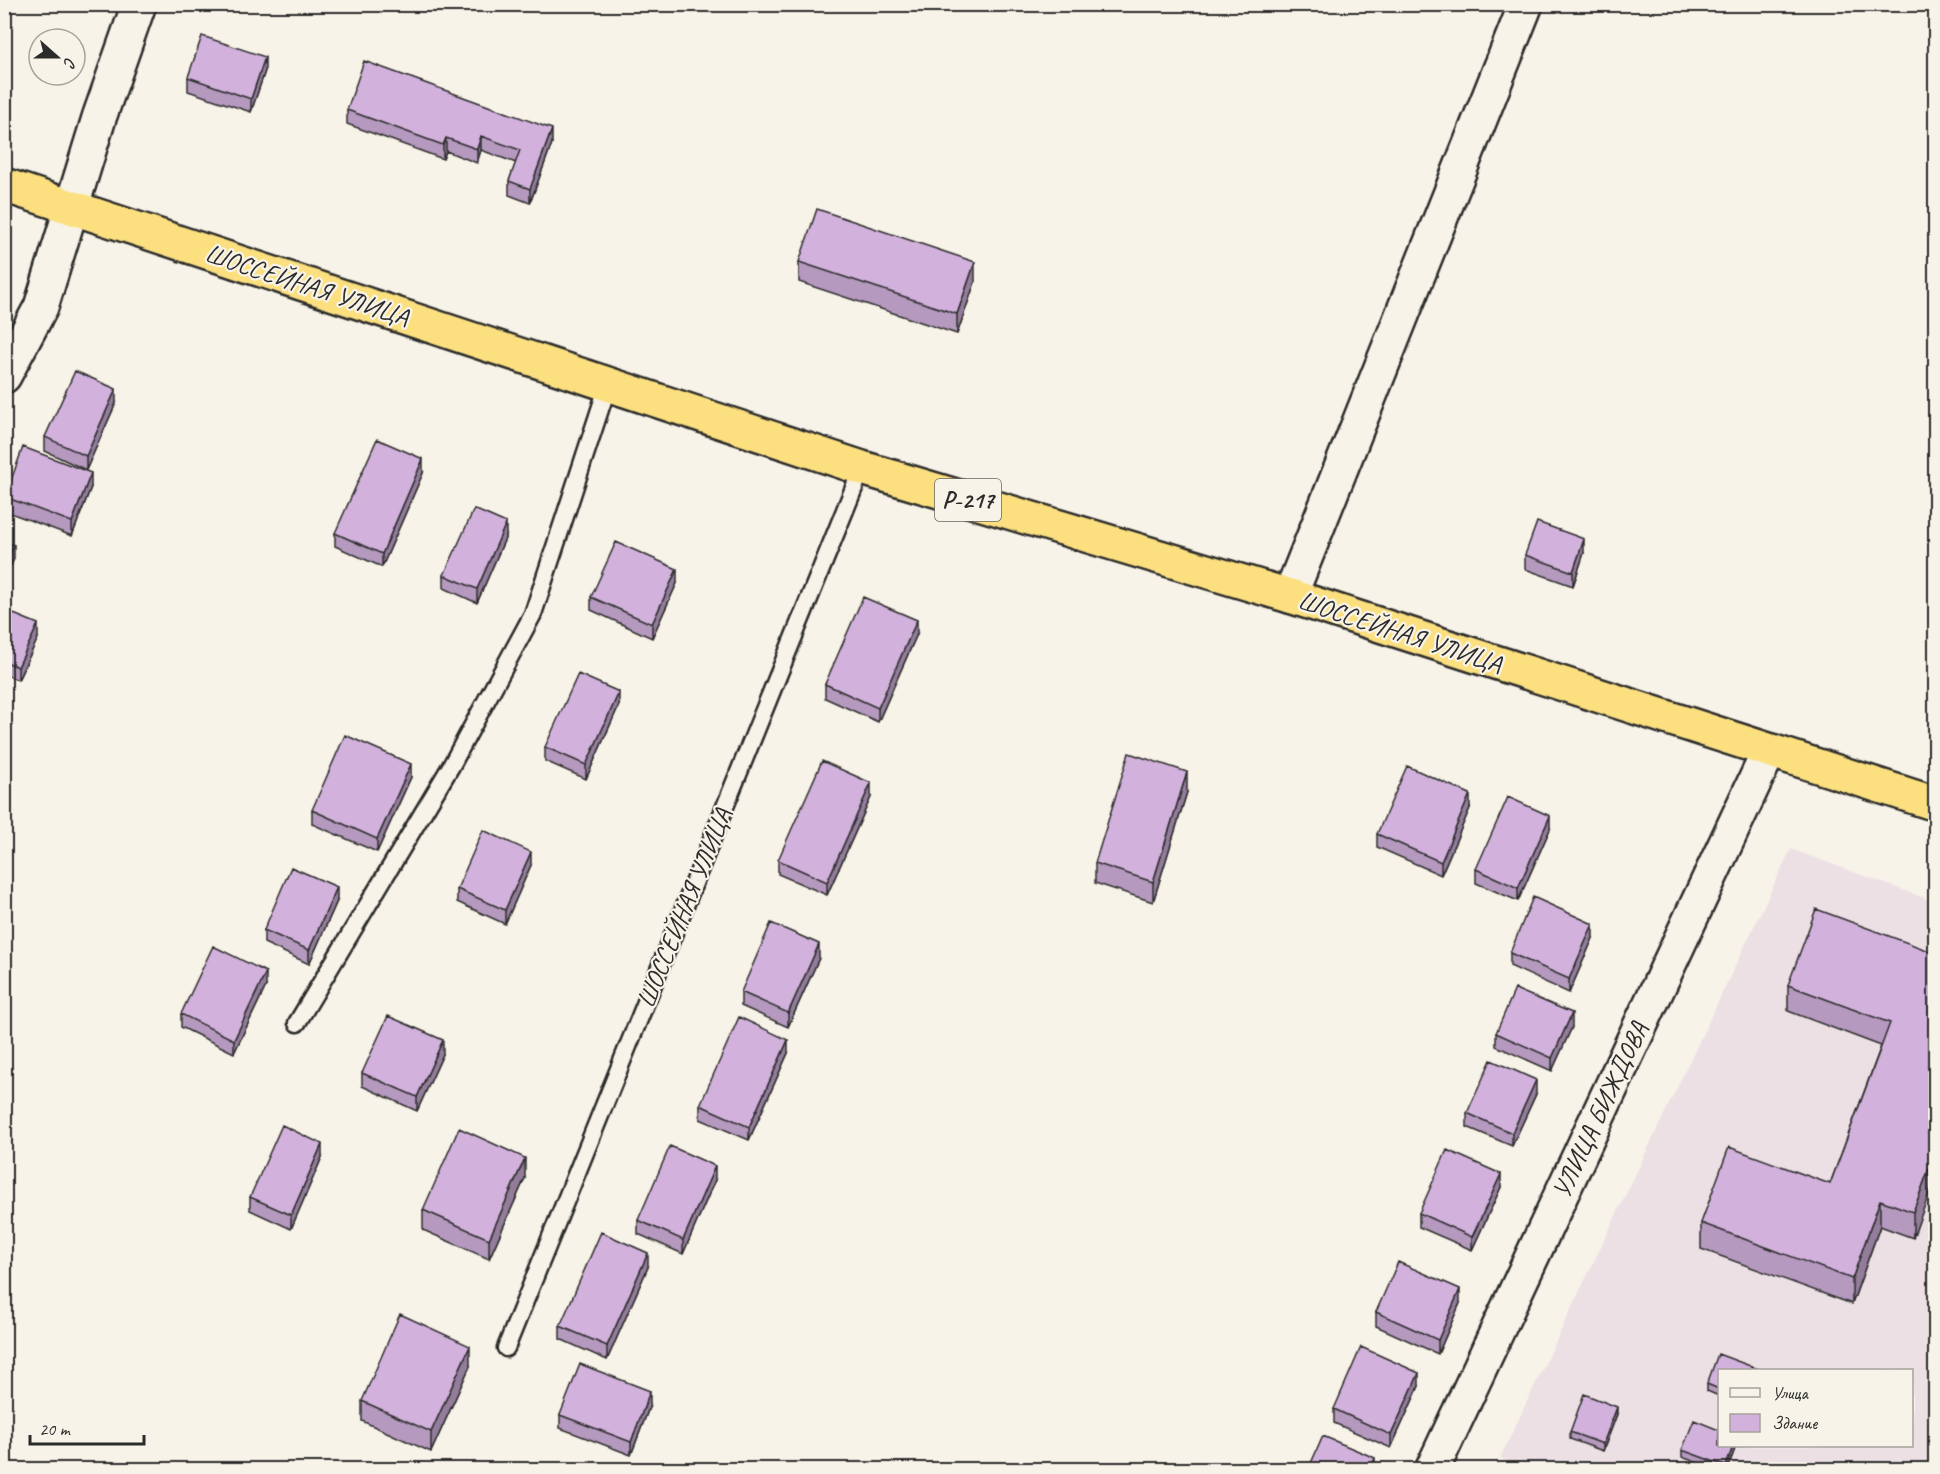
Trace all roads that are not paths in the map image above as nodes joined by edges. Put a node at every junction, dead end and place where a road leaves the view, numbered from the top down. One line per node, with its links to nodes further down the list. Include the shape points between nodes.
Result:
1 (139, 4): 4 (street)
2 (1526, 4): 8 (street)
3 (4, 185): 4 (highway, ШОССЕЙНАЯ УЛИЦА / Р-217)
4 (71, 206): 5 (street, via 41,307); 6 (highway, ШОССЕЙНАЯ УЛИЦА / Р-217)
5 (4, 376)
6 (608, 385): 7 (highway, ШОССЕЙНАЯ УЛИЦА / Р-217); 11 (lane, via 533,614 452,766)
7 (862, 468): 8 (highway, ШОССЕЙНАЯ УЛИЦА / Р-217); 12 (lane, ШОССЕЙНАЯ УЛИЦА)
8 (1290, 596): 9 (highway, ШОССЕЙНАЯ УЛИЦА / Р-217)
9 (1769, 751): 10 (highway, ШОССЕЙНАЯ УЛИЦА / Р-217); 13 (street, УЛИЦА БИЖДОВА)
10 (1935, 804)
11 (297, 1023)
12 (506, 1348)
13 (1432, 1470)

